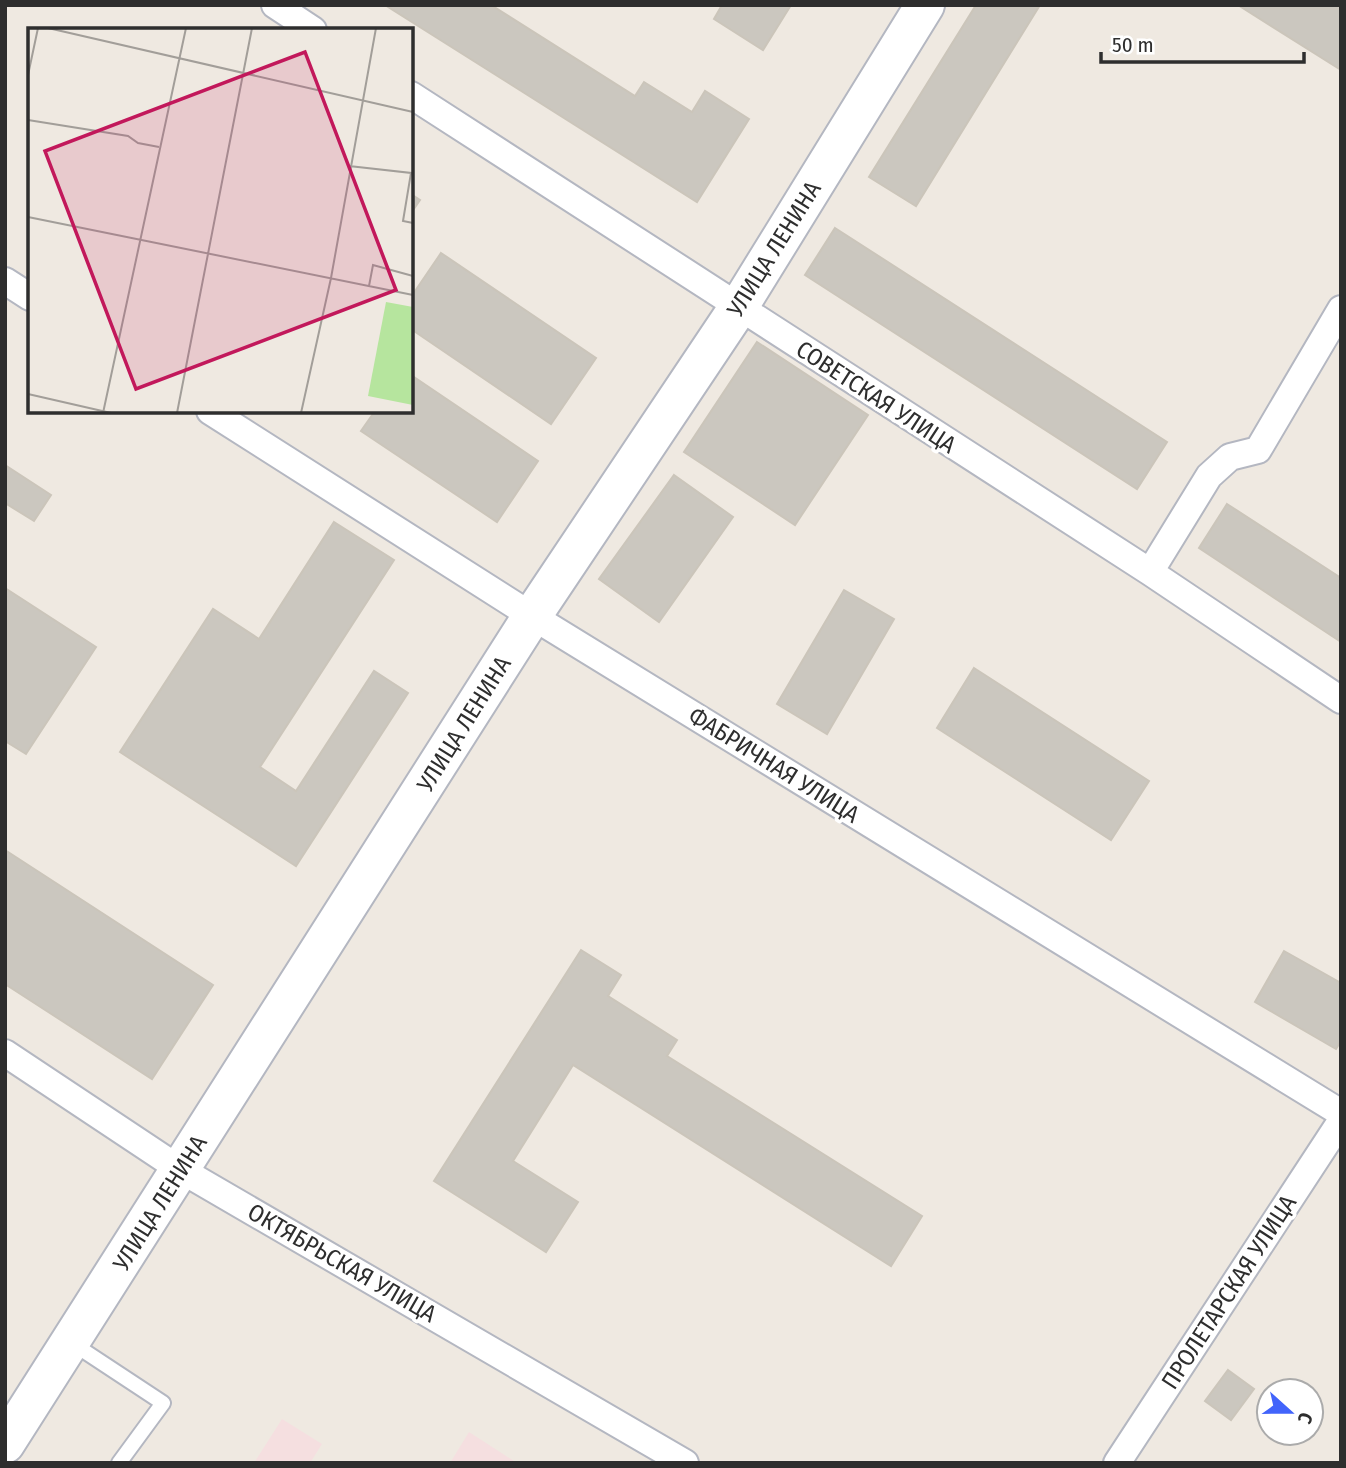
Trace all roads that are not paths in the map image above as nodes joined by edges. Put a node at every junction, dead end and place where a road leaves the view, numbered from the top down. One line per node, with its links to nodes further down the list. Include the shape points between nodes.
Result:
1 (275, 5): 3 (street)
2 (925, 5): 7 (street, УЛИЦА ЛЕНИНА)
3 (310, 28)
4 (413, 95): 7 (street, СОВЕТСКАЯ УЛИЦА)
5 (5, 281): 6 (street)
6 (28, 296)
7 (738, 308): 10 (street, СОВЕТСКАЯ УЛИЦА); 11 (street, УЛИЦА ЛЕНИНА)
8 (1341, 309): 10 (street, via 1258,450 1230,457 1209,476)
9 (212, 413): 11 (street, ФАБРИЧНАЯ УЛИЦА)
10 (1150, 572): 12 (street, СОВЕТСКАЯ УЛИЦА)
11 (532, 616): 14 (street, ФАБРИЧНАЯ УЛИЦА); 16 (street, УЛИЦА ЛЕНИНА)
12 (1341, 700)
13 (5, 1053): 16 (street, ОКТЯБРЬСКАЯ УЛИЦА)
14 (1341, 1114)
15 (1341, 1121): 21 (street, ПРОЛЕТАРСКАЯ УЛИЦА)
16 (181, 1170): 17 (street, УЛИЦА ЛЕНИНА); 20 (street, ОКТЯБРЬСКАЯ УЛИЦА)
17 (72, 1343): 18 (street, УЛИЦА ЛЕНИНА); 19 (lane, via 163,1403)
18 (5, 1444)
19 (119, 1463)
20 (685, 1463)
21 (1117, 1463)

